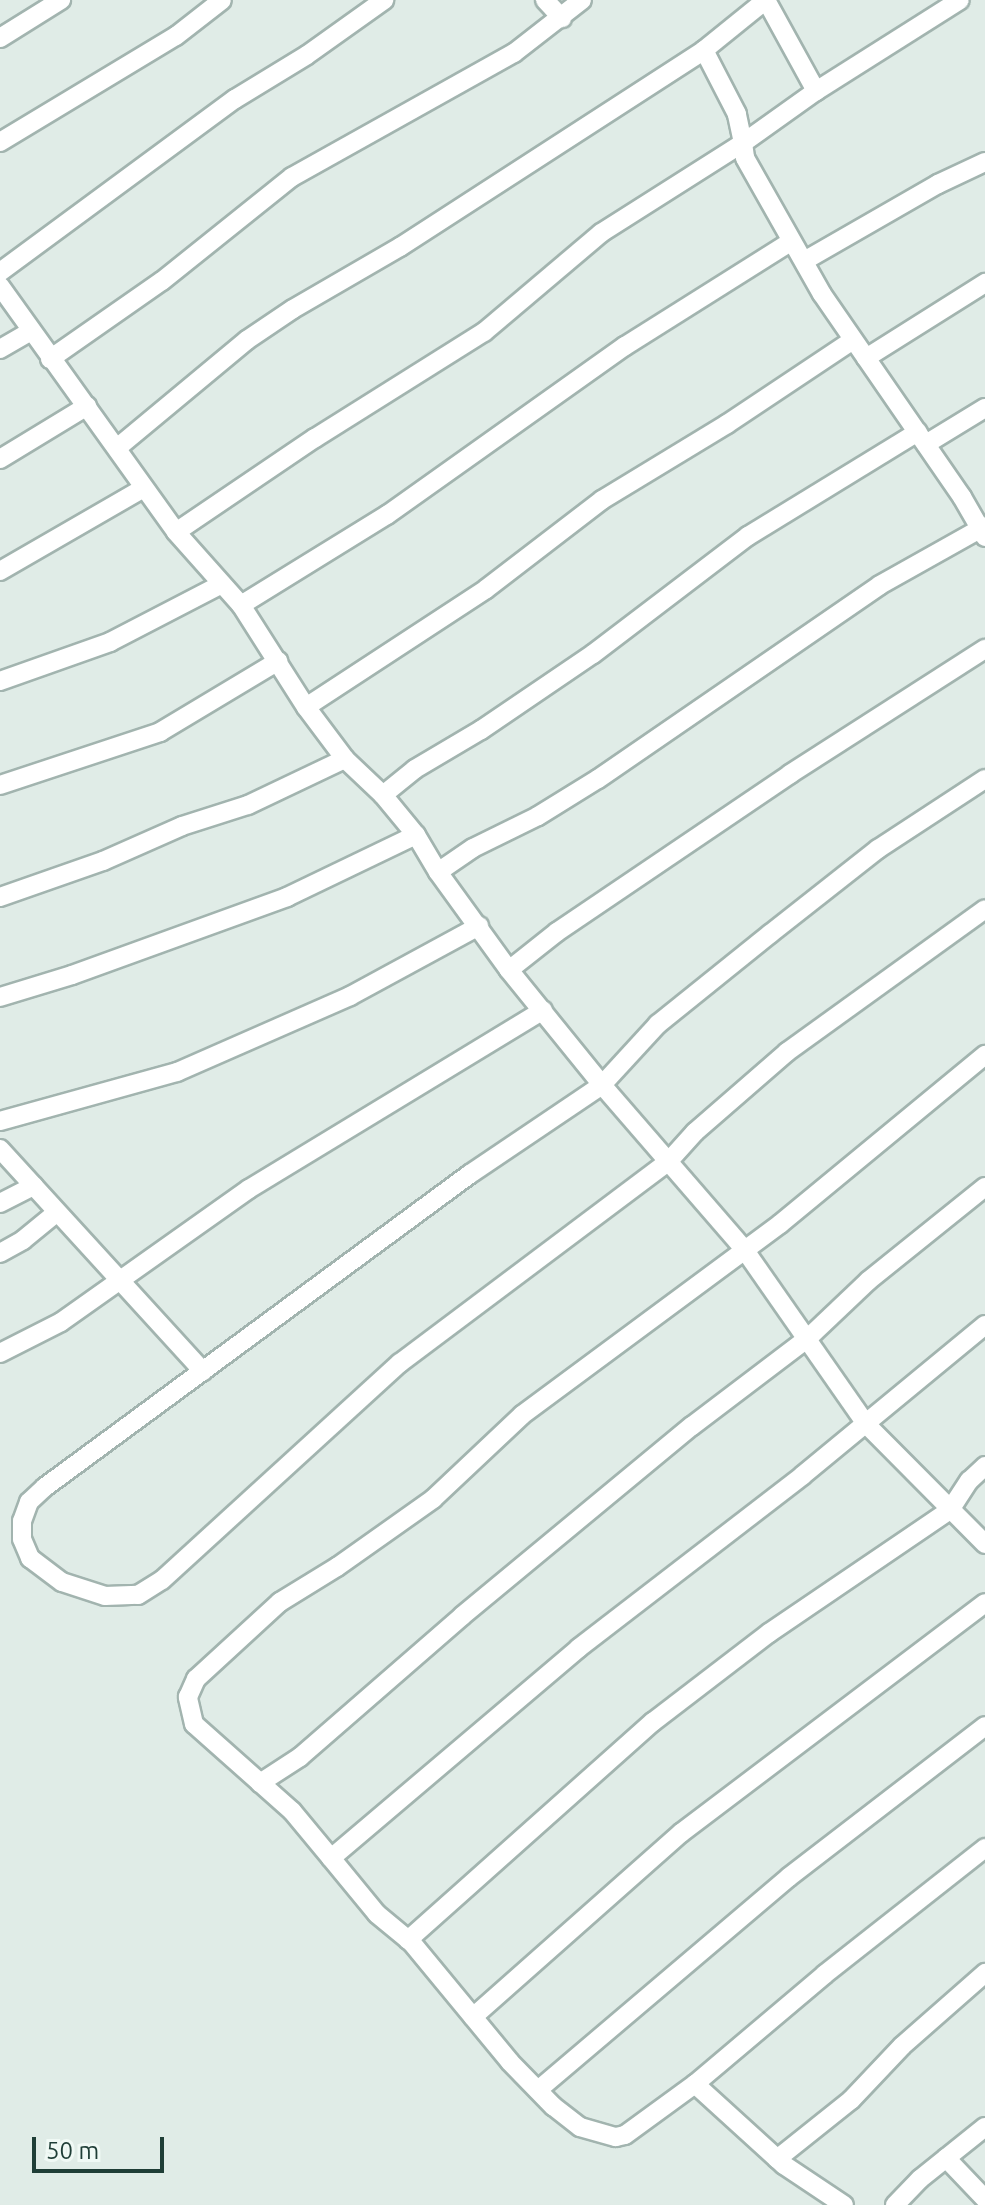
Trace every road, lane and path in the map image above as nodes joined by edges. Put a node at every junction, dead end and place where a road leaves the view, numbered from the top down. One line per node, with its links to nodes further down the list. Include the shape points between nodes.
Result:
1 (61, 0): 9 (street)
2 (222, 0): 12 (street, via 176,36)
3 (384, 0): 17 (street, via 235,99)
4 (545, 0): 8 (street)
5 (582, 0): 8 (street)
6 (766, 0): 10 (street); 11 (street)
7 (960, 0): 11 (street)
8 (562, 18): 24 (street, via 514,53 292,177 162,281)
9 (0, 38)
10 (704, 50): 13 (street, via 737,114); 28 (street, via 247,340)
11 (816, 91): 13 (street)
12 (0, 142)
13 (743, 143): 15 (street, via 745,158); 32 (street, via 601,233 484,332)
14 (985, 162): 16 (street)
15 (790, 242): 16 (street); 35 (street, via 625,346 387,515)
16 (804, 261): 21 (street)
17 (0, 272)
18 (985, 283): 23 (street)
19 (0, 286): 20 (street)
20 (30, 332): 22 (street); 24 (street)
21 (853, 340): 23 (street); 39 (street, via 602,500 486,589)
22 (0, 349)
23 (866, 358): 27 (street)
24 (50, 359): 25 (street)
25 (87, 406): 28 (street); 29 (street)
26 (985, 408): 27 (street)
27 (922, 438): 31 (street); 43 (street, via 748,536 593,654)
28 (117, 448): 30 (street)
29 (0, 459)
30 (144, 488): 32 (street); 33 (street)
31 (983, 531): 45 (street, via 880,585 598,779)
32 (176, 532): 34 (street)
33 (0, 571)
34 (222, 584): 35 (street); 38 (street, via 110,642)
35 (241, 605): 37 (street)
36 (985, 649): 49 (street, via 827,749)
37 (278, 661): 39 (street); 42 (street, via 160,732)
38 (0, 681)
39 (306, 707): 40 (street)
40 (345, 759): 43 (street); 46 (street, via 248,805)
41 (985, 779): 53 (street, via 878,849 759,943 658,1024)
42 (0, 785)
43 (383, 795): 44 (street)
44 (416, 835): 45 (street); 50 (street, via 287,897)
45 (438, 872): 48 (street)
46 (0, 897)
47 (985, 909): 56 (street, via 787,1052)
48 (479, 926): 49 (street); 54 (street, via 350,996 177,1072)
49 (509, 970): 51 (street)
50 (0, 997)
51 (543, 1010): 53 (street); 63 (street, via 249,1189)
52 (985, 1055): 61 (street)
53 (602, 1085): 56 (street); 67 (street, via 470,1174)
54 (0, 1121)
55 (0, 1149): 57 (street)
56 (668, 1162): 61 (street); 67 (street, via 400,1363 162,1580 138,1595 123,1598 87,1591 62,1582 30,1558 22,1539 29,1502)
57 (34, 1186): 59 (street); 60 (street)
58 (985, 1187): 65 (street, via 868,1281)
59 (0, 1203)
60 (56, 1213): 62 (street); 63 (street)
61 (744, 1249): 65 (street); 74 (street, via 522,1415 433,1499 280,1602 196,1679 188,1697 194,1724)
62 (0, 1253)
63 (120, 1280): 66 (street, via 61,1322); 67 (street)
64 (985, 1325): 68 (street)
65 (808, 1338): 68 (street); 74 (street, via 692,1426 300,1757)
66 (0, 1353)
67 (203, 1371)
68 (866, 1424): 70 (street); 76 (street, via 579,1648)
69 (985, 1466): 70 (street)
70 (950, 1510): 71 (street); 77 (street, via 683,1697)
71 (985, 1544)
72 (985, 1603): 79 (street, via 681,1833)
73 (985, 1726): 81 (street, via 789,1877)
74 (260, 1783): 76 (street, via 301,1820)
75 (985, 1848): 80 (street)
76 (331, 1858): 77 (street, via 377,1914)
77 (408, 1940): 79 (street)
78 (985, 1973): 84 (street, via 902,2046 851,2100)
79 (473, 2017): 81 (street)
80 (695, 2084): 81 (street, via 616,2137 580,2127); 84 (street)
81 (538, 2090)
82 (985, 2127): 83 (street)
83 (946, 2158): 85 (street); 87 (street)
84 (777, 2159): 86 (street)
85 (985, 2199)
86 (844, 2205)
87 (895, 2205)

